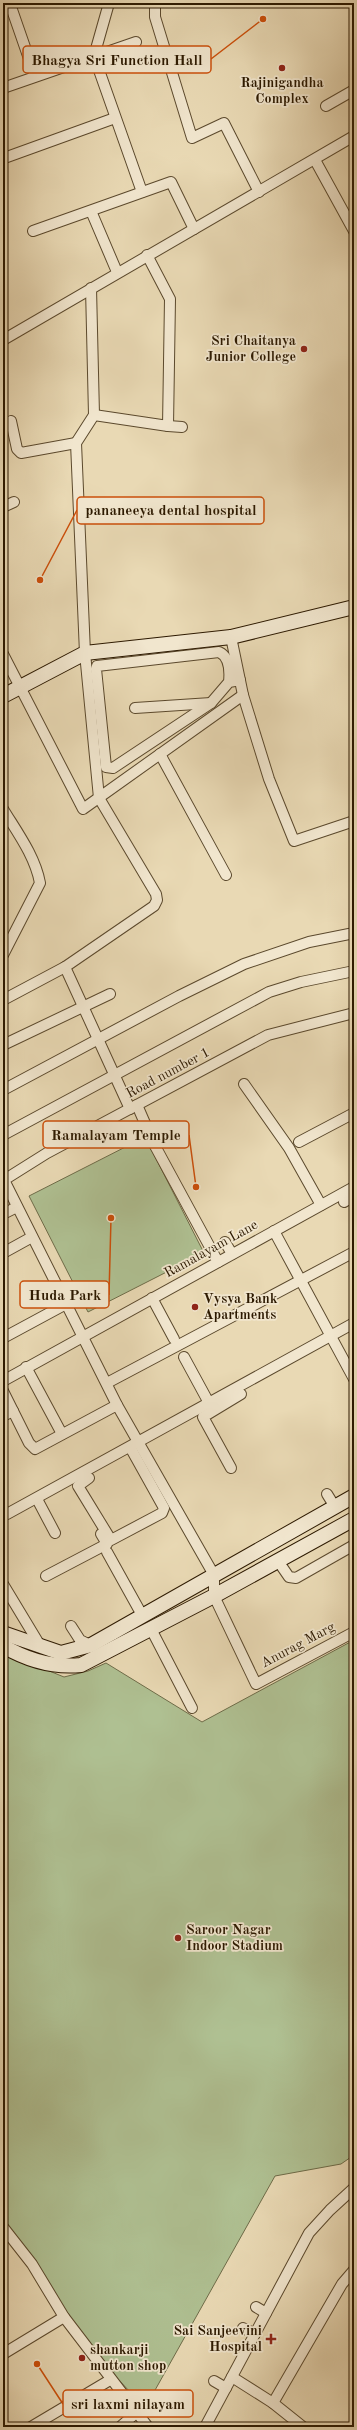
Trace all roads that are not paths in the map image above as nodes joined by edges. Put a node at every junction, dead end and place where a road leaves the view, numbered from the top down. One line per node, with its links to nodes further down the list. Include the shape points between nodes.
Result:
1 (109, 3): 5 (street)
2 (155, 3): 15 (street, via 155,17 192,138 224,123)
3 (9, 5): 6 (street)
4 (136, 42): 5 (street)
5 (94, 56): 6 (street); 10 (street)
6 (35, 76): 7 (street)
7 (3, 88)
8 (354, 90): 9 (street)
9 (326, 106)
10 (115, 118): 12 (street); 14 (street)
11 (354, 136): 13 (street)
12 (7, 156)
13 (315, 160): 15 (street); 19 (street)
14 (142, 192): 16 (street); 17 (street, via 171,182)
15 (259, 192): 17 (street)
16 (91, 211): 18 (street); 21 (street)
17 (194, 229): 20 (street)
18 (33, 231)
19 (354, 231)
20 (147, 255): 21 (street); 26 (street, via 170,299)
21 (117, 272): 22 (street)
22 (91, 288): 23 (street); 24 (street)
23 (3, 340)
24 (94, 415): 26 (street); 28 (street)
25 (11, 421): 28 (street, via 17,449 21,453)
26 (168, 426): 27 (street)
27 (182, 427)
28 (76, 443): 33 (street)
29 (14, 502): 30 (street)
30 (3, 507)
31 (354, 607): 32 (street)
32 (231, 637): 35 (street); 36 (street)
33 (85, 653): 35 (street); 38 (street); 44 (street)
34 (3, 654): 38 (street)
35 (159, 655): 37 (street, via 219,652 228,662); 41 (street, via 100,664 96,667 106,767 113,768)
36 (240, 680): 37 (street); 39 (street)
37 (228, 682): 41 (street)
38 (19, 688): 40 (street); 44 (street, via 83,808)
39 (244, 695): 43 (street); 46 (street, via 268,779 294,841)
40 (3, 696)
41 (212, 703): 42 (street)
42 (134, 708)
43 (160, 754): 44 (street); 47 (street)
44 (98, 798): 50 (street, via 156,894 157,900 154,906)
45 (3, 809): 49 (street, via 31,857 40,883)
46 (354, 821)
47 (226, 875)
48 (354, 933): 56 (street, via 308,942 244,964)
49 (3, 955)
50 (65, 967): 53 (street); 54 (street)
51 (354, 971): 58 (street, via 301,982 269,992)
52 (110, 994): 54 (street)
53 (3, 1000)
54 (84, 1008): 56 (street); 57 (street)
55 (354, 1013): 61 (street, Road number 1, via 268,1035)
56 (99, 1040): 58 (street); 60 (street)
57 (3, 1046)
58 (115, 1075): 61 (street); 63 (street)
59 (244, 1084): 69 (street, via 289,1148)
60 (3, 1090)
61 (134, 1107): 65 (street, Road number 1, via 47,1153); 78 (street)
62 (354, 1113): 64 (street)
63 (3, 1135)
64 (299, 1142)
65 (4, 1180): 70 (street)
66 (354, 1187): 69 (street, Ramalayam Lane)
67 (354, 1196): 68 (street)
68 (344, 1202)
69 (321, 1205): 72 (street, Ramalayam Lane)
70 (17, 1207): 71 (street); 73 (street)
71 (3, 1214)
72 (274, 1231): 77 (street, Ramalayam Lane); 79 (street)
73 (32, 1237): 76 (street); 81 (street)
74 (225, 1242): 77 (street)
75 (354, 1252): 79 (street)
76 (3, 1253)
77 (232, 1254): 78 (street, Ramalayam Lane)
78 (218, 1262): 80 (street, Ramalayam Lane)
79 (300, 1279): 84 (street); 91 (street)
80 (152, 1298): 83 (street, Ramalayam Lane); 86 (street)
81 (66, 1304): 83 (street); 85 (street)
82 (354, 1323): 84 (street)
83 (82, 1336): 88 (street, Ramalayam Lane); 91 (street)
84 (331, 1336): 89 (street); 93 (street)
85 (3, 1338)
86 (174, 1339)
87 (184, 1357): 94 (street)
88 (26, 1368): 90 (street, Ramalayam Lane); 98 (street)
89 (354, 1379)
90 (3, 1380)
91 (107, 1383): 95 (street)
92 (3, 1391): 96 (street)
93 (236, 1394): 94 (street); 100 (street, via 203,1417)
94 (209, 1404): 99 (street)
95 (117, 1405): 98 (street); 99 (street)
96 (13, 1411): 97 (street); 98 (street, via 32,1447 37,1448)
97 (3, 1416)
98 (62, 1434)
99 (134, 1448): 99 (street, via 164,1510 111,1540 79,1483); 101 (street); 112 (street)
100 (231, 1468)
101 (72, 1480): 104 (street); 113 (street, via 107,1544)
102 (327, 1494): 105 (street)
103 (354, 1496): 105 (street)
104 (37, 1499): 106 (street); 108 (street)
105 (335, 1507): 112 (street)
106 (7, 1514)
107 (354, 1519): 111 (street)
108 (55, 1533)
109 (354, 1545): 111 (street, via 296,1578 289,1577)
110 (107, 1552): 116 (street)
111 (278, 1561): 115 (street)
112 (214, 1575): 115 (street); 116 (street)
113 (46, 1576)
114 (3, 1584): 122 (street)
115 (214, 1596): 118 (street); 119 (street, Anurag Marg, via 256,1684)
116 (142, 1615): 123 (street)
117 (71, 1626): 123 (street, via 80,1640)
118 (151, 1629): 123 (street); 124 (street)
119 (354, 1632)
120 (3, 1633): 122 (street)
121 (3, 1646): 123 (street, via 31,1659 64,1667 81,1665)
122 (42, 1648): 123 (street, via 61,1654)
123 (95, 1651)
124 (192, 1708)
125 (354, 2188): 129 (street, via 309,2233)
126 (3, 2227): 130 (street, via 32,2264)
127 (354, 2270): 137 (street, via 342,2284)
128 (256, 2307): 129 (street)
129 (266, 2313): 132 (street)
130 (64, 2317): 133 (street); 135 (street)
131 (243, 2328): 132 (street)
132 (255, 2334): 136 (street)
133 (3, 2354)
134 (216, 2378): 136 (street)
135 (110, 2380): 138 (street); 139 (street)
136 (229, 2382): 137 (street); 142 (street)
137 (273, 2403): 143 (street)
138 (136, 2413): 140 (street); 141 (street)
139 (31, 2427)
140 (120, 2427)
141 (148, 2427)
142 (205, 2427)
143 (303, 2427)

